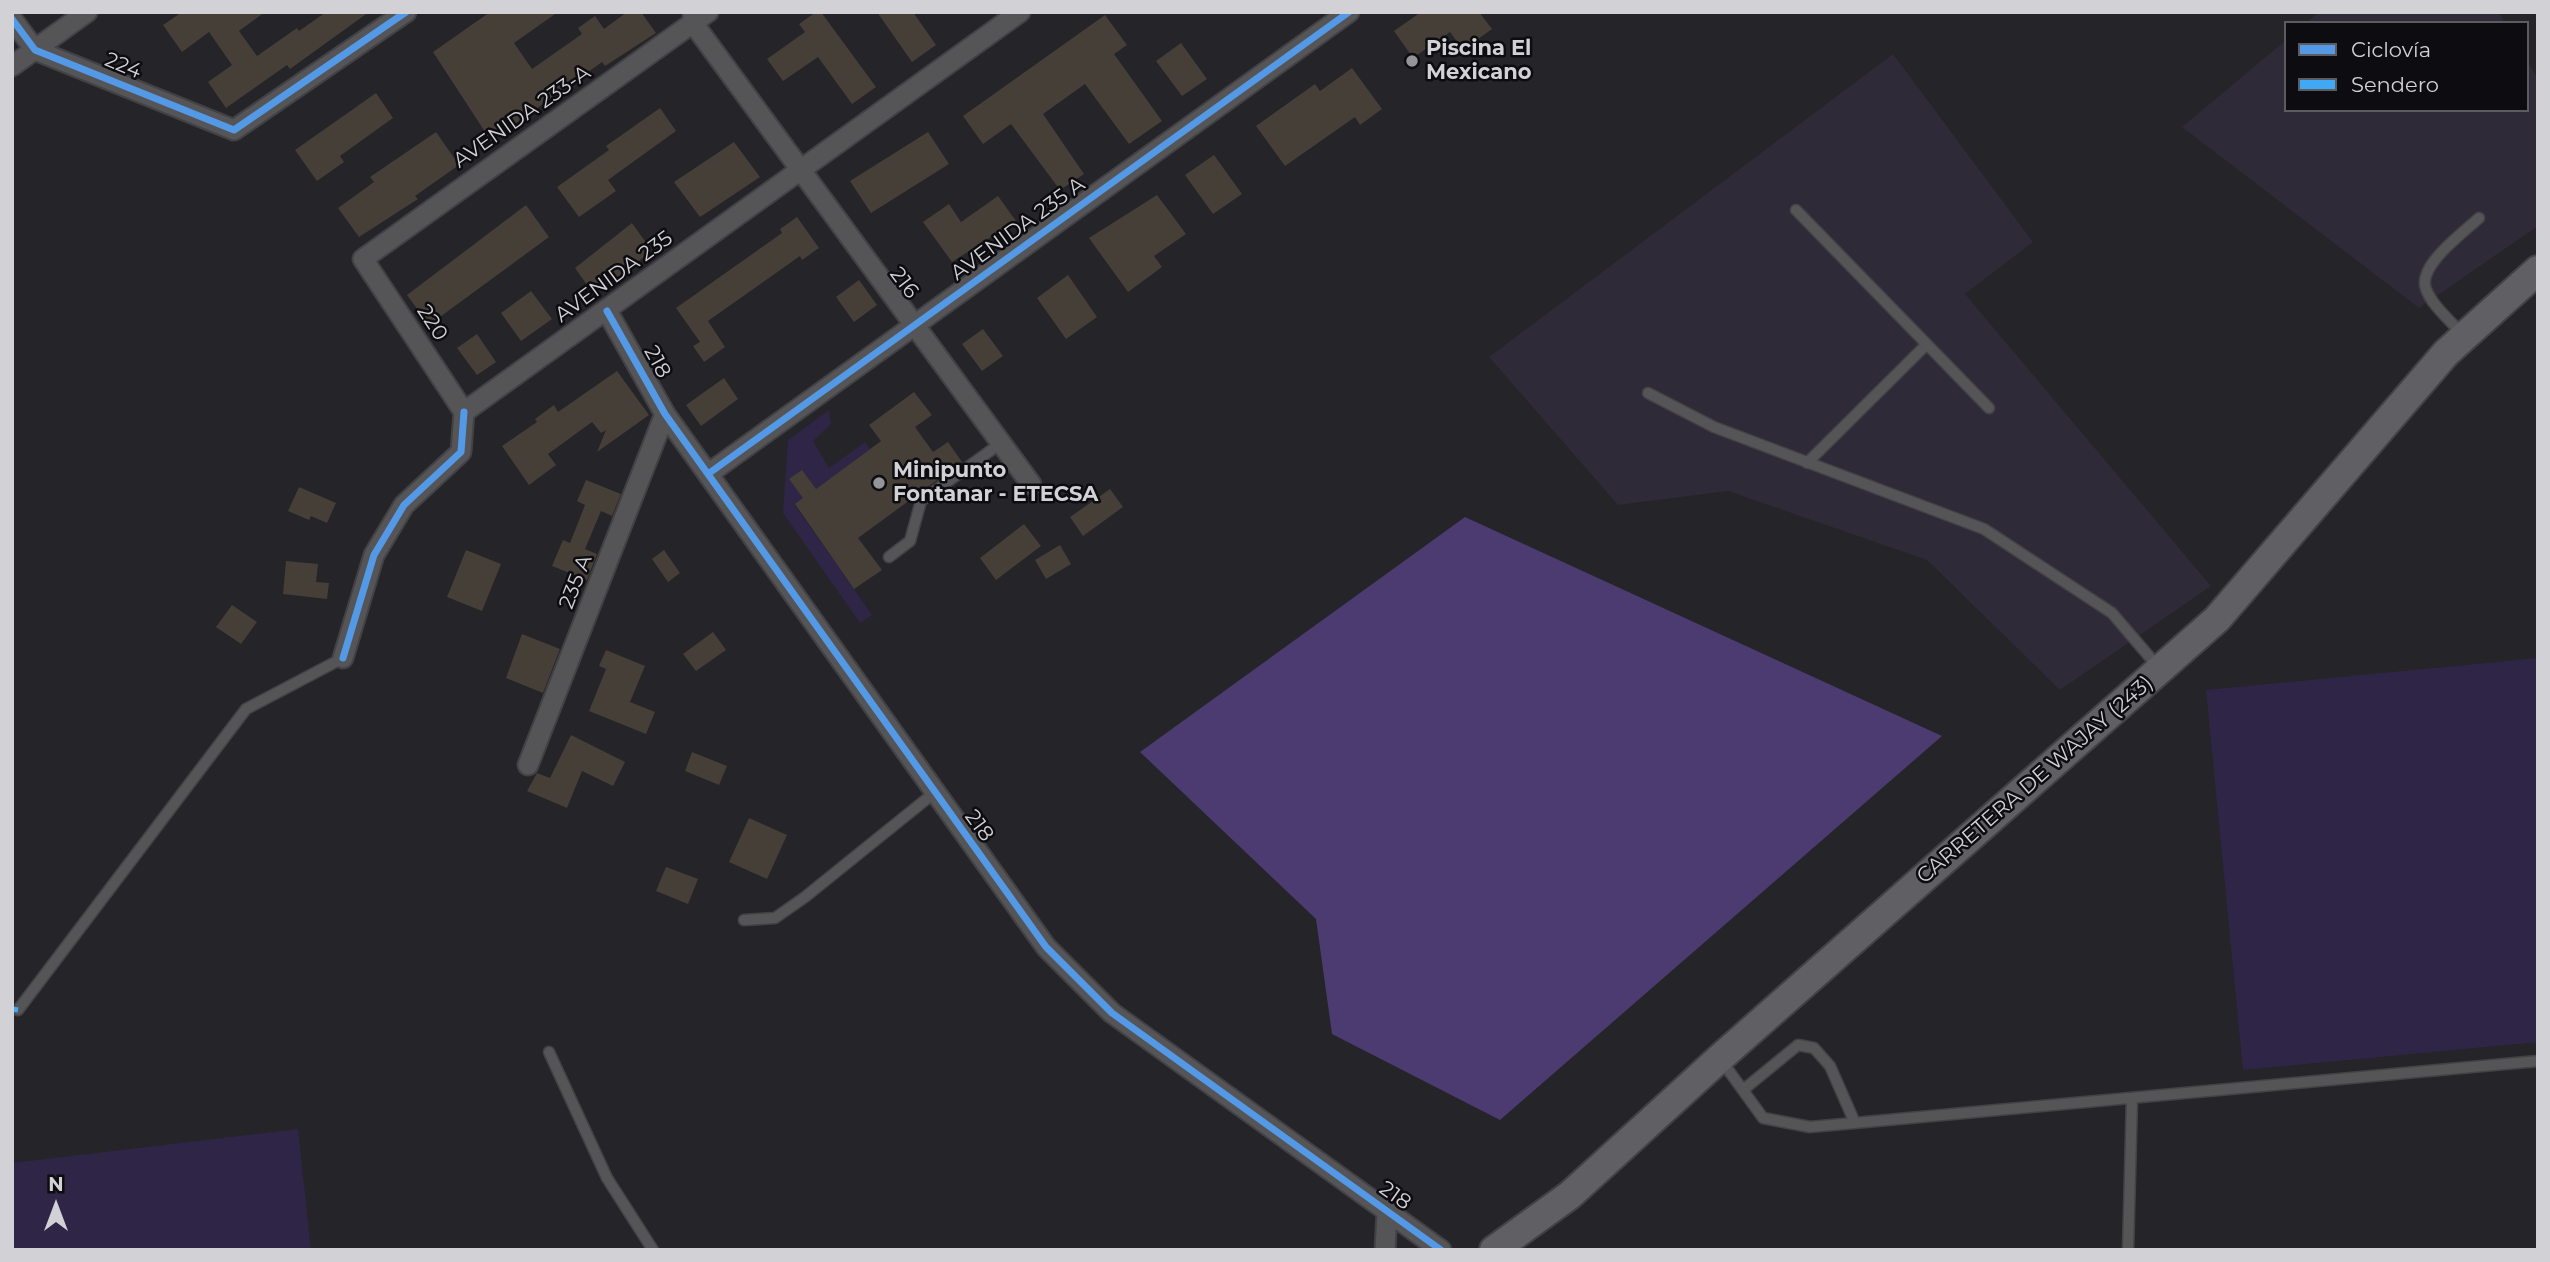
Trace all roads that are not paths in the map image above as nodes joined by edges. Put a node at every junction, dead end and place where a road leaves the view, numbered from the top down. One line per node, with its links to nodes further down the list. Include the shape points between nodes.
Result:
1 (87, 12): 7 (street)
2 (406, 12): 7 (street, 224, via 234,130)
3 (1020, 12): 9 (street, AVENIDA 235)
4 (1349, 12): 15 (street, AVENIDA 235 A)
5 (698, 16): 9 (street, 216); 12 (street, AVENIDA 233-A)
6 (12, 19): 7 (street)
7 (34, 50): 8 (street)
8 (12, 66)
9 (798, 170): 14 (street, AVENIDA 235); 15 (street, 216)
10 (1796, 210): 17 (lane)
11 (2479, 218): 16 (lane, via 2429,265 2424,281 2426,292)
12 (363, 259): 20 (street, 220)
13 (2538, 270): 16 (main road, CARRETERA DE WAJAY (243))
14 (607, 311): 20 (street, AVENIDA 235); 21 (street, 218)
15 (914, 326): 22 (street, 216); 24 (street, AVENIDA 235 A)
16 (2464, 336): 28 (main road, CARRETERA DE WAJAY (243), via 2217,619)
17 (1926, 345): 19 (lane); 23 (lane)
18 (1648, 393): 23 (lane, via 1714,427)
19 (1989, 408)
20 (464, 412): 27 (street, via 461,452 404,505 374,555)
21 (666, 414): 24 (street, 218); 29 (street, 235 A)
22 (1001, 443): 25 (street, 216); 26 (lane, via 921,501 910,541)
23 (1807, 463): 28 (lane, via 1984,529 2112,613)
24 (708, 474): 30 (street, 218)
25 (1031, 484)
26 (889, 557)
27 (343, 658): 32 (lane, via 246,709)
28 (2161, 671): 34 (main road, CARRETERA DE WAJAY (243))
29 (528, 765)
30 (934, 793): 31 (lane, via 775,918); 39 (street, 218, via 1046,947 1112,1013)
31 (744, 920)
32 (18, 1010)
33 (549, 1052): 40 (lane, via 607,1178)
34 (1720, 1058): 36 (lane); 43 (main road, CARRETERA DE WAJAY (243), via 1570,1195)
35 (2538, 1061): 37 (lane)
36 (1743, 1090): 38 (lane, via 1763,1118 1810,1127); 38 (lane, via 1798,1045 1814,1048 1830,1066)
37 (2132, 1098): 38 (lane); 44 (lane)
38 (1855, 1123)
39 (1387, 1212): 41 (street); 42 (street, 218)
40 (653, 1250)
41 (1385, 1250)
42 (1441, 1250)
43 (1494, 1250)
44 (2128, 1250)

